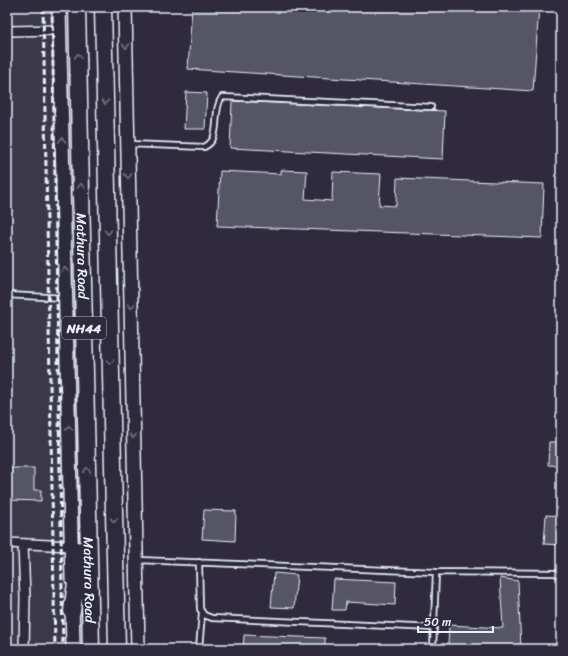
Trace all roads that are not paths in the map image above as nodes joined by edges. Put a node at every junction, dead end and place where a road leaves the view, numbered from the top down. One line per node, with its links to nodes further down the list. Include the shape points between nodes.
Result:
1 (59, 7): 5 (main road)
2 (77, 7): 11 (highway, Mathura Road / NH44, one-way to 2)
3 (103, 7): 25 (highway, Mathura Road / NH44, one-way to 25)
4 (125, 7): 8 (main road, one-way to 8)
5 (60, 30): 6 (street); 10 (main road, one-way to 5)
6 (7, 31)
7 (431, 107): 8 (lane, via 222,97 217,103 214,138 211,144 204,147)
8 (128, 144): 15 (main road, one-way to 15)
9 (7, 295): 10 (lane)
10 (66, 298): 14 (main road, one-way to 10)
11 (88, 499): 19 (highway); 24 (highway, Mathura Road / NH44)
12 (7, 543): 13 (street)
13 (23, 544): 14 (street); 22 (street)
14 (71, 546): 19 (main road)
15 (136, 560): 16 (lane); 26 (main road)
16 (199, 562): 17 (lane); 20 (lane)
17 (436, 572): 18 (lane, via 555,573); 21 (lane)
18 (561, 576)
19 (72, 611): 23 (main road)
20 (202, 613): 21 (lane, via 216,619); 27 (lane)
21 (434, 628): 28 (lane)
22 (24, 649)
23 (73, 649)
24 (91, 649)
25 (117, 649)
26 (138, 649)
27 (199, 649)
28 (433, 649)

